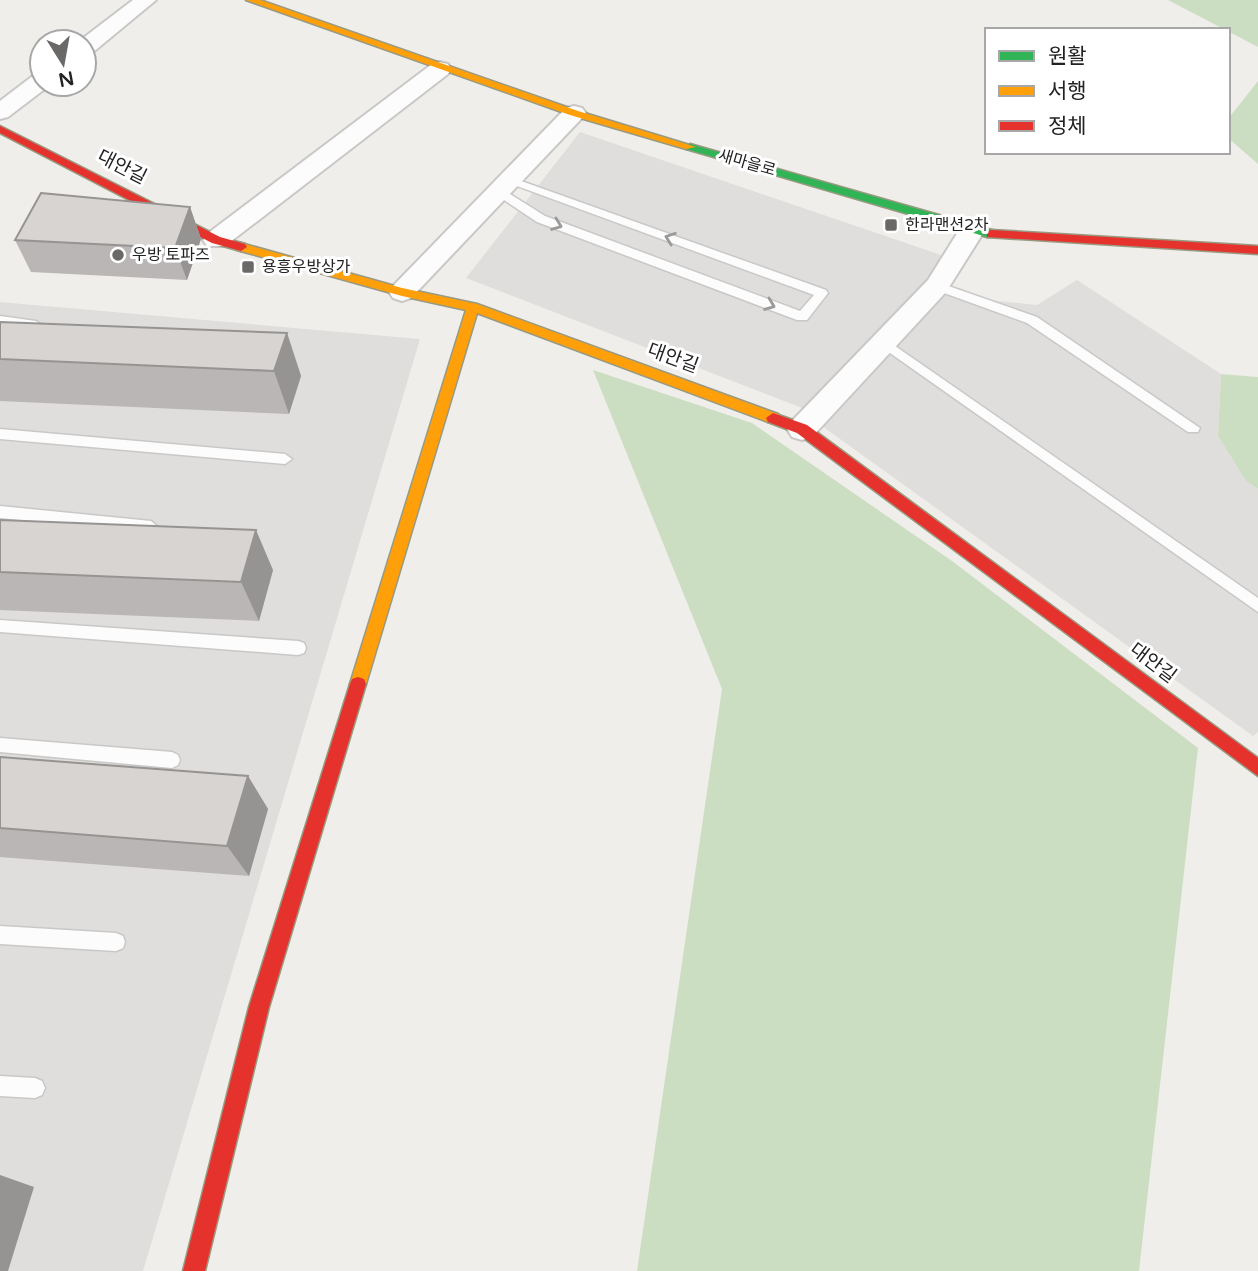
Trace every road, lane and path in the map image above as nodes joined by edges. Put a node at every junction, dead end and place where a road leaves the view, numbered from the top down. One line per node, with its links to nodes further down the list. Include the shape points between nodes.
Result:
1 (146, 0): 3 (street)
2 (251, 0): 4 (street, 새마을로)
3 (98, 37)
4 (440, 69): 7 (street, 새마을로); 11 (street)
5 (28, 91): 6 (street)
6 (0, 112)
7 (574, 113): 9 (street); 10 (street, 새마을로)
8 (0, 129): 11 (street, 대안길)
9 (504, 186): 9 (lane, one-way to 9, via 541,219 802,317 822,293); 14 (street)
10 (972, 230): 12 (street, 새마을로, via 1004,236); 13 (street)
11 (216, 240): 14 (street, 대안길)
12 (1258, 250)
13 (937, 286): 18 (street); 19 (lane, via 1032,320)
14 (402, 292): 15 (street, 대안길)
15 (473, 307): 20 (street, 대안길); 35 (street, via 258,1007)
16 (0, 320): 17 (lane)
17 (47, 327)
18 (885, 343): 20 (street); 25 (lane)
19 (1193, 428)
20 (802, 429): 30 (street, 대안길)
21 (0, 434): 22 (lane)
22 (285, 459)
23 (0, 512): 24 (lane)
24 (173, 529)
25 (1258, 606)
26 (0, 626): 27 (lane)
27 (298, 648)
28 (0, 745): 29 (lane)
29 (172, 760)
30 (1255, 762)
31 (0, 935): 32 (lane)
32 (116, 942)
33 (0, 1086): 34 (lane)
34 (35, 1088)
35 (194, 1271)

